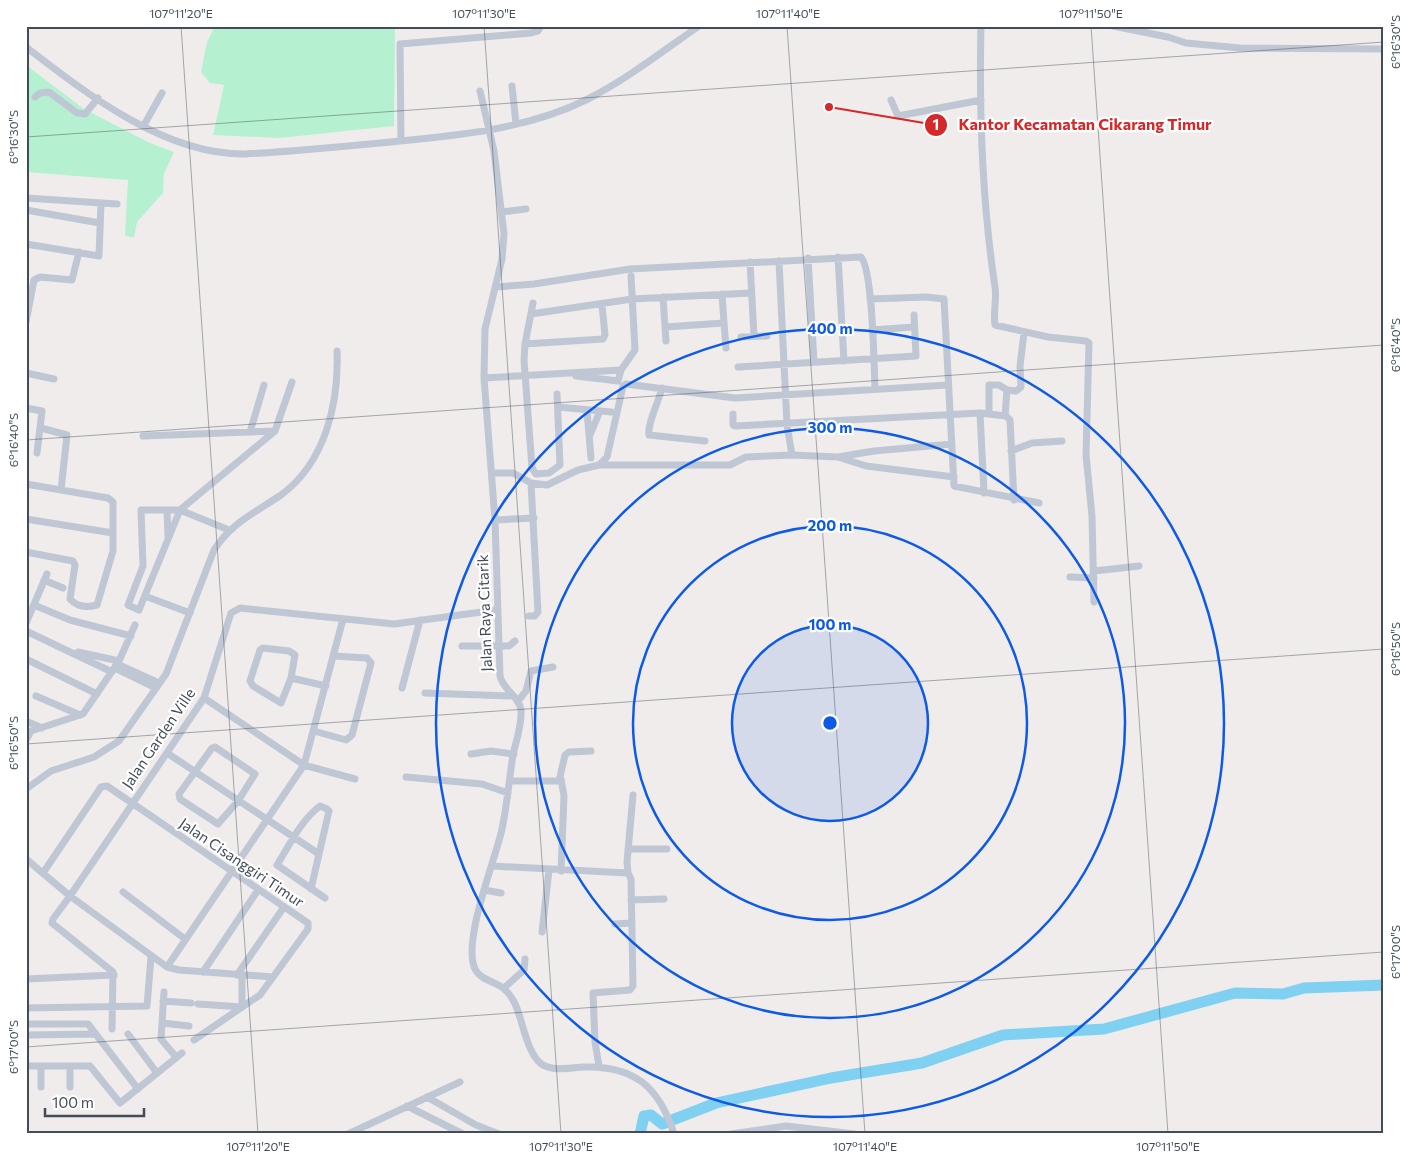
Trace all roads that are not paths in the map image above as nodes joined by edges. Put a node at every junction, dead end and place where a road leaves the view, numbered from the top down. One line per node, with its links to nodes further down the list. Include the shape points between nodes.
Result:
1 (541, 26): 17 (street, via 531,33 400,44)
2 (699, 26): 14 (street, via 614,85 588,99)
3 (982, 26): 13 (street)
4 (1113, 26): 6 (street, via 1186,43 1240,48)
5 (26, 47): 11 (street)
6 (1384, 49)
7 (512, 86): 14 (street)
8 (480, 91): 16 (street, Jalan Raya Citarik)
9 (162, 93): 15 (street)
10 (35, 97): 11 (street, via 49,92 77,113 85,114)
11 (98, 98): 15 (street)
12 (891, 100): 13 (street, via 898,116)
13 (981, 100): 48 (street, via 988,248 995,287 994,322 998,327)
14 (516, 124): 16 (street)
15 (144, 126): 17 (street, via 197,149 224,154)
16 (488, 131): 17 (street); 23 (street, Jalan Raya Citarik, via 494,151)
17 (401, 141)
18 (26, 198): 19 (street)
19 (102, 203): 20 (street); 24 (street)
20 (117, 204)
21 (526, 208): 23 (street)
22 (26, 210): 24 (street)
23 (502, 212): 32 (street, Jalan Raya Citarik, via 503,251)
24 (100, 223): 26 (street, via 101,255)
25 (26, 244): 26 (street)
26 (79, 252): 40 (street, via 72,280 40,277 34,280)
27 (838, 257): 28 (street); 37 (street, via 864,259); 57 (street)
28 (808, 258): 29 (street); 58 (street)
29 (779, 261): 30 (street); 59 (street)
30 (750, 262): 32 (street, via 630,269); 33 (street)
31 (631, 276): 36 (street)
32 (496, 288): 65 (street, Jalan Raya Citarik, via 488,309)
33 (751, 293): 34 (street); 49 (street)
34 (722, 294): 35 (street); 44 (street)
35 (662, 297): 36 (street); 45 (street)
36 (632, 299): 39 (street); 61 (street, via 635,350)
37 (870, 299): 47 (street); 69 (street, via 944,299)
38 (533, 303): 41 (street)
39 (602, 305): 41 (street); 53 (street, via 603,339)
40 (27, 311): 43 (street)
41 (530, 314): 53 (street)
42 (914, 315): 46 (street)
43 (26, 322)
44 (724, 323): 45 (street); 54 (street)
45 (665, 327): 52 (street)
46 (914, 327): 47 (street); 56 (street, via 916,356)
47 (872, 330): 56 (street)
48 (1024, 333): 72 (street, via 1021,387 1016,391); 118 (street, via 1089,344 1086,455)
49 (754, 336): 50 (street); 51 (street)
50 (767, 336)
51 (741, 337)
52 (666, 340)
53 (525, 344): 64 (street)
54 (726, 348)
55 (337, 351): 113 (street, via 336,393 331,419 311,462 283,494)
56 (874, 359): 57 (street); 71 (street)
57 (844, 361): 58 (street)
58 (814, 362): 59 (street)
59 (784, 364): 60 (street); 74 (street)
60 (738, 367)
61 (622, 370): 63 (street); 63 (street, via 618,381)
62 (26, 373): 66 (street)
63 (556, 373): 64 (street)
64 (526, 375): 65 (street); 75 (street, via 532,468 536,474 549,473 560,465)
65 (484, 378): 100 (street, Jalan Raya Citarik)
66 (54, 379)
67 (292, 382): 87 (street)
68 (264, 385): 88 (street)
69 (948, 385): 71 (street); 83 (street)
70 (662, 388): 74 (street, via 735,398); 91 (street, via 648,435); 99 (street, via 624,385 607,457)
71 (875, 389): 74 (street)
72 (1007, 390): 82 (street, via 999,384 988,385); 84 (street)
73 (557, 394): 75 (street)
74 (785, 395): 85 (street)
75 (558, 407): 77 (street)
76 (26, 408): 86 (street, via 42,411)
77 (587, 411): 78 (street); 90 (street)
78 (600, 411): 79 (street); 90 (street)
79 (611, 412)
80 (980, 413): 82 (street); 83 (street); 105 (street)
81 (733, 414): 85 (street, via 735,426)
82 (989, 414): 84 (street)
83 (950, 415): 85 (street); 93 (street)
84 (1005, 416): 94 (street, via 1010,420)
85 (787, 425): 96 (street)
86 (41, 428): 95 (street); 104 (street, via 67,435)
87 (275, 431): 88 (street); 109 (street)
88 (250, 432): 89 (street)
89 (143, 436)
90 (589, 436): 97 (street)
91 (705, 441)
92 (1062, 441): 94 (street, via 1032,443)
93 (952, 444): 98 (street, via 874,451); 101 (street)
94 (1011, 451): 106 (street)
95 (37, 453)
96 (792, 455): 98 (street); 99 (street, via 746,457 730,466)
97 (591, 458)
98 (838, 458): 101 (street, via 866,466)
99 (599, 465): 102 (street, via 578,470 548,485)
100 (492, 472): 102 (street, via 513,473); 112 (street, Jalan Raya Citarik)
101 (954, 477): 105 (street, via 955,487)
102 (532, 483): 110 (street)
103 (26, 484): 104 (street)
104 (61, 490): 114 (street, via 111,499)
105 (984, 494): 106 (street)
106 (1014, 500): 107 (street)
107 (1039, 504)
108 (167, 510): 109 (street); 115 (street); 121 (street, via 141,510 143,566 128,606 139,610)
109 (180, 510): 113 (street); 115 (street)
110 (534, 518): 112 (street); 126 (street, via 538,612)
111 (26, 519): 114 (street)
112 (495, 520): 124 (street, Jalan Raya Citarik)
113 (229, 530): 125 (street, via 214,550)
114 (113, 533): 116 (street, via 110,565 99,602 94,606 83,607 70,599 73,561)
115 (168, 540): 121 (street)
116 (26, 552)
117 (1139, 566): 118 (street)
118 (1094, 574): 119 (street); 122 (street)
119 (1070, 577)
120 (63, 588): 123 (street, via 46,577)
121 (145, 596): 125 (street)
122 (1094, 602)
123 (34, 605): 129 (street); 132 (street, via 70,620)
124 (496, 610): 128 (street, Jalan Garden Ville); 135 (street, Jalan Raya Citarik)
125 (190, 612): 142 (street, via 166,674)
126 (529, 616)
127 (343, 619): 128 (street, Jalan Garden Ville, via 394,624); 137 (street); 148 (street, Jalan Garden Ville, via 235,609)
128 (420, 620): 144 (street)
129 (26, 623)
130 (136, 625): 132 (street)
131 (26, 631): 136 (street)
132 (131, 636): 139 (street)
133 (515, 642): 135 (street)
134 (462, 646): 135 (street)
135 (498, 647): 149 (street, Jalan Raya Citarik, via 501,681)
136 (65, 650): 139 (street); 139 (street)
137 (334, 656): 143 (street); 153 (street, via 367,658 371,663 352,735 346,740)
138 (26, 659): 146 (street)
139 (116, 666): 142 (street); 146 (street)
140 (552, 667): 149 (street, via 530,673 526,691)
141 (290, 678): 141 (street, via 281,703 253,686 250,678 260,650 269,648 294,653); 143 (street)
142 (158, 686): 165 (street, via 119,741 108,750 51,772)
143 (326, 686): 153 (street)
144 (402, 688)
145 (424, 693): 149 (street)
146 (97, 694): 150 (street)
147 (36, 696): 150 (street)
148 (204, 698): 156 (street, Jalan Garden Ville); 159 (street)
149 (516, 699): 158 (street, Jalan Raya Citarik, via 521,722)
150 (80, 715): 152 (street)
151 (26, 721): 152 (street)
152 (42, 728): 154 (street, via 31,731)
153 (314, 731): 159 (street)
154 (26, 740)
155 (591, 751): 163 (street, via 568,752)
156 (167, 753): 160 (street); 169 (street, Jalan Garden Ville)
157 (471, 754): 158 (street, via 491,751)
158 (514, 754): 164 (street, Jalan Raya Citarik)
159 (304, 765): 162 (street); 170 (street)
160 (194, 771): 168 (street); 168 (street, via 179,796 212,822 221,823); 168 (street, via 213,746 254,773)
161 (406, 777): 166 (street, via 482,784)
162 (354, 779)
163 (561, 779): 164 (street, via 549,782); 179 (street, via 564,796)
164 (510, 781): 166 (street, Jalan Raya Citarik)
165 (26, 789)
166 (508, 793): 176 (street, Jalan Raya Citarik)
167 (633, 795): 172 (street)
168 (238, 800): 170 (street)
169 (132, 803): 178 (street, Jalan Cisanggiri Timur); 180 (street, Jalan Cisanggiri Timur, via 107,786 101,787); 187 (street, Jalan Garden Ville)
170 (266, 819): 171 (street); 178 (street)
171 (294, 838): 174 (street); 174 (street, via 312,812 324,807 329,811); 182 (street, via 277,865)
172 (628, 848): 173 (street); 181 (street)
173 (667, 849)
174 (319, 854): 182 (street)
175 (26, 859): 180 (street)
176 (492, 866): 177 (street); 184 (street, Jalan Raya Citarik)
177 (548, 870): 179 (street); 194 (street)
178 (231, 871): 183 (street, Jalan Cisanggiri Timur); 195 (street)
179 (561, 871): 181 (street)
180 (43, 873): 187 (street)
181 (628, 873): 190 (street)
182 (311, 889): 188 (street)
183 (258, 890): 191 (street, Jalan Cisanggiri Timur); 199 (street)
184 (484, 890): 186 (street); 204 (street, Jalan Raya Citarik, via 474,940 474,963 479,975)
185 (123, 892): 195 (street)
186 (501, 893)
187 (70, 896): 196 (street); 200 (street, Jalan Garden Ville, via 53,919 53,925)
188 (325, 898)
189 (664, 898): 190 (street)
190 (631, 900): 192 (street)
191 (284, 907): 201 (street); 202 (street, Jalan Cisanggiri Timur, via 309,926)
192 (632, 923): 193 (street); 221 (street, via 632,988 596,992 592,996)
193 (615, 924)
194 (542, 932)
195 (185, 939): 198 (street)
196 (151, 957): 198 (street); 207 (street, via 147,1006)
197 (525, 959): 204 (street, via 524,970)
198 (167, 967): 199 (street)
199 (203, 972): 201 (street)
200 (114, 975): 203 (street); 207 (street)
201 (240, 975): 202 (street); 208 (street)
202 (273, 977): 208 (street, via 260,995)
203 (26, 979)
204 (504, 988): 221 (street, Jalan Raya Citarik, via 517,1007 533,1053 540,1063 554,1068)
205 (164, 992): 206 (street)
206 (163, 1001): 208 (street); 211 (street)
207 (112, 1006): 209 (street); 213 (street)
208 (242, 1006): 217 (street)
209 (26, 1008)
210 (26, 1024): 214 (street, via 88,1024)
211 (162, 1024): 212 (street); 222 (street, via 161,1039 179,1055)
212 (189, 1026)
213 (112, 1028)
214 (94, 1034): 216 (street); 226 (street)
215 (128, 1034): 222 (street)
216 (26, 1035)
217 (194, 1040)
218 (26, 1066): 219 (street)
219 (41, 1066): 220 (street); 224 (street)
220 (70, 1066): 225 (street); 226 (street, via 90,1066 120,1103)
221 (599, 1066): 229 (street, Jalan Raya Citarik, via 618,1069 638,1079 656,1096)
222 (157, 1073): 226 (street)
223 (460, 1082): 227 (street)
224 (41, 1087)
225 (70, 1087)
226 (138, 1089)
227 (427, 1097): 228 (street); 232 (street, via 476,1125)
228 (407, 1106): 230 (street); 231 (street)
229 (674, 1131)
230 (348, 1134)
231 (463, 1134)
232 (499, 1134)
233 (731, 1134): 234 (street, via 786,1126)
234 (854, 1134)

